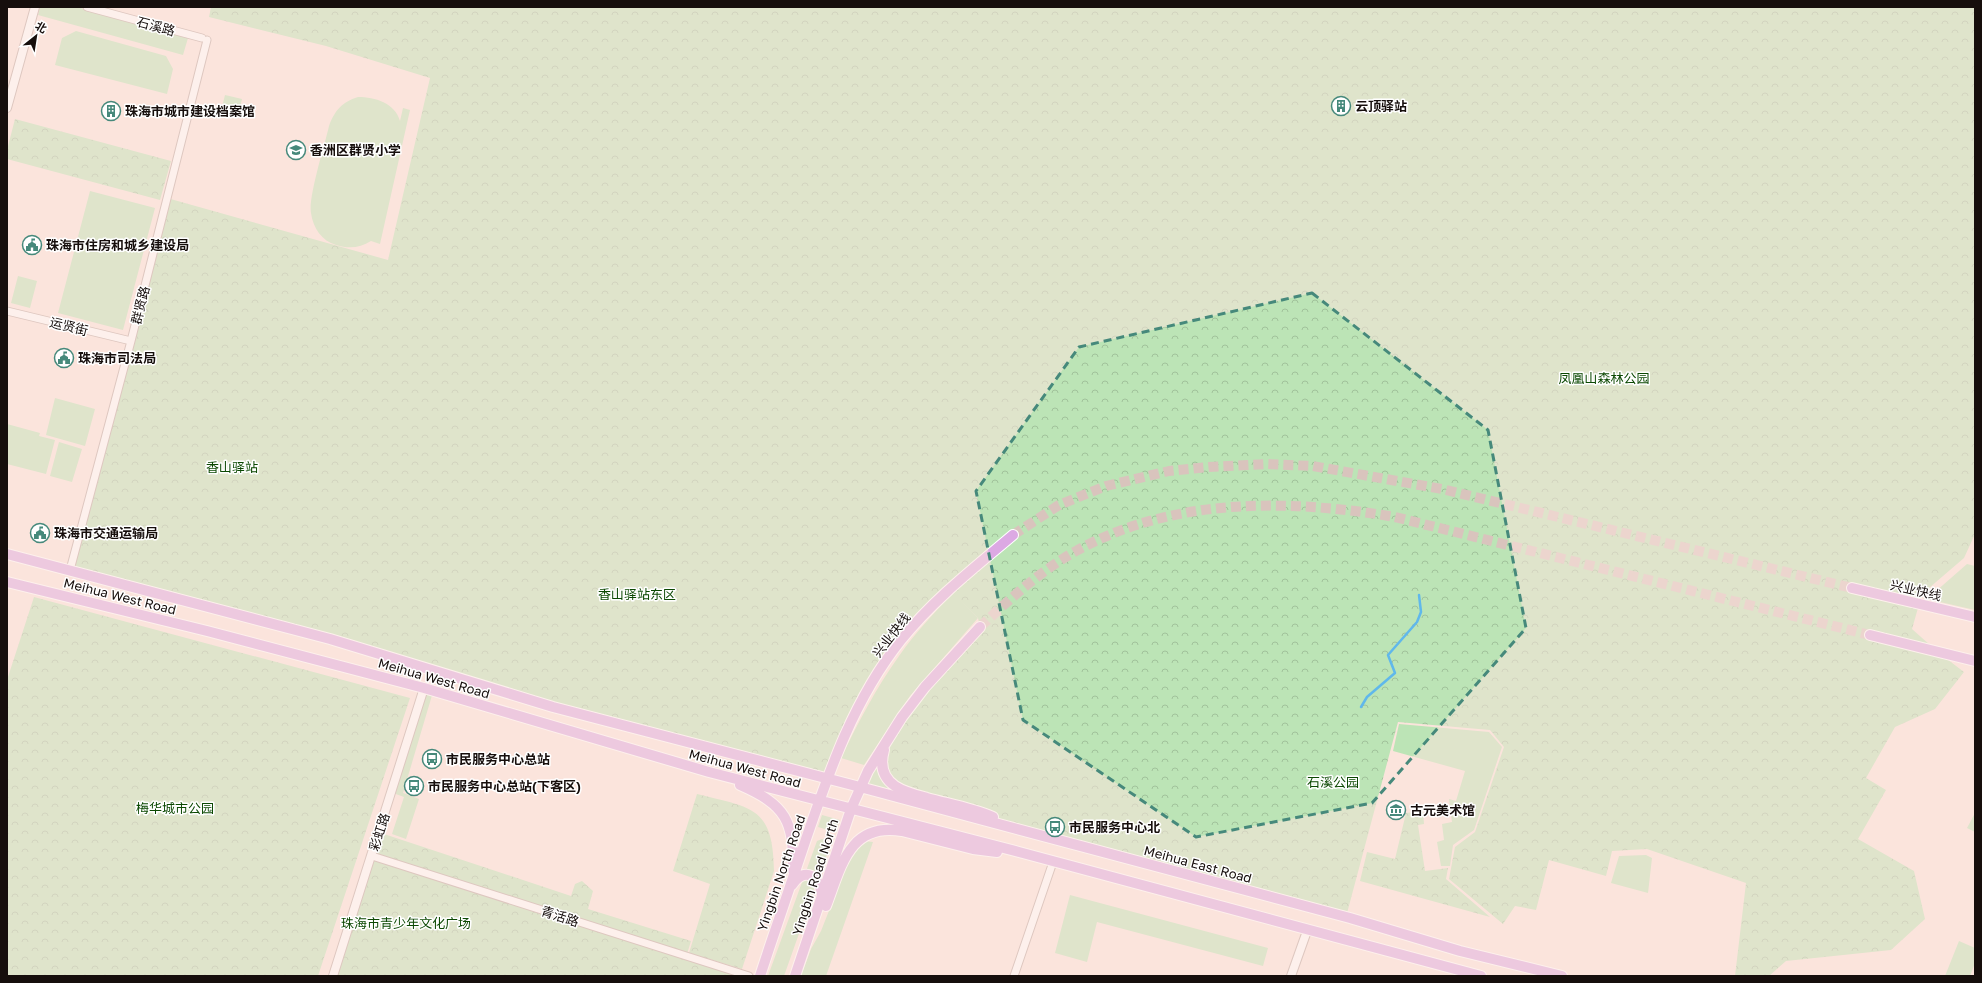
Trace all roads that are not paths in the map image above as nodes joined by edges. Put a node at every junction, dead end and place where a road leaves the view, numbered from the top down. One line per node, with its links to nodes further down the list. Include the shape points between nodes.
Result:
1 (35, 7): 4 (street)
2 (87, 7): 3 (street, 石溪路)
3 (204, 39): 6 (street, 群贤路)
4 (7, 108)
5 (7, 311): 6 (street, 运贤街)
6 (131, 341): 9 (street, 群贤路)
7 (1013, 535): 19 (main road, 兴业快线, via 948,592 901,640 882,666 857,711)
8 (7, 554): 9 (main road, Meihua West Road)
9 (70, 570): 19 (main road, Meihua West Road, via 330,639 553,706)
10 (7, 582): 16 (main road, Meihua West Road)
11 (1852, 588): 12 (main road, 兴业快线)
12 (1975, 617)
13 (980, 627): 17 (main road, via 925,687)
14 (1870, 635): 15 (main road)
15 (1975, 660)
16 (424, 688): 18 (main road, Meihua West Road); 25 (street, 彩虹路)
17 (885, 744): 20 (main road); 23 (main road, via 882,768 895,786 917,795 980,812)
18 (709, 772): 21 (main road, Meihua West Road); 27 (main road, via 772,802 786,818 793,841)
19 (827, 778): 20 (main road, Meihua East Road); 21 (main road, Yingbin North Road)
20 (860, 786): 22 (main road, Yingbin Road North); 23 (main road, Meihua East Road)
21 (819, 801): 22 (main road, Meihua West Road); 27 (main road, Yingbin North Road)
22 (851, 810): 24 (main road); 29 (main road, Yingbin Road North)
23 (1018, 829): 39 (main road, Meihua East Road, via 1350,918 1460,951)
24 (1019, 852): 26 (main road); 31 (main road, via 981,850 892,829 867,834 855,843 846,856 817,927)
25 (372, 856): 32 (street, 彩虹路); 33 (street, 青活路)
26 (1053, 862): 30 (main road); 36 (street)
27 (793, 878): 28 (main road, Yingbin North Road)
28 (789, 890): 29 (main road, via 797,878 808,874 820,884); 34 (main road, Yingbin North Road)
29 (822, 896): 31 (main road, Yingbin Road North)
30 (1307, 931): 37 (street); 38 (main road)
31 (806, 947): 35 (main road, Yingbin Road North)
32 (333, 976)
33 (749, 976)
34 (760, 976)
35 (795, 976)
36 (1014, 976)
37 (1291, 976)
38 (1481, 976)
39 (1562, 976)

